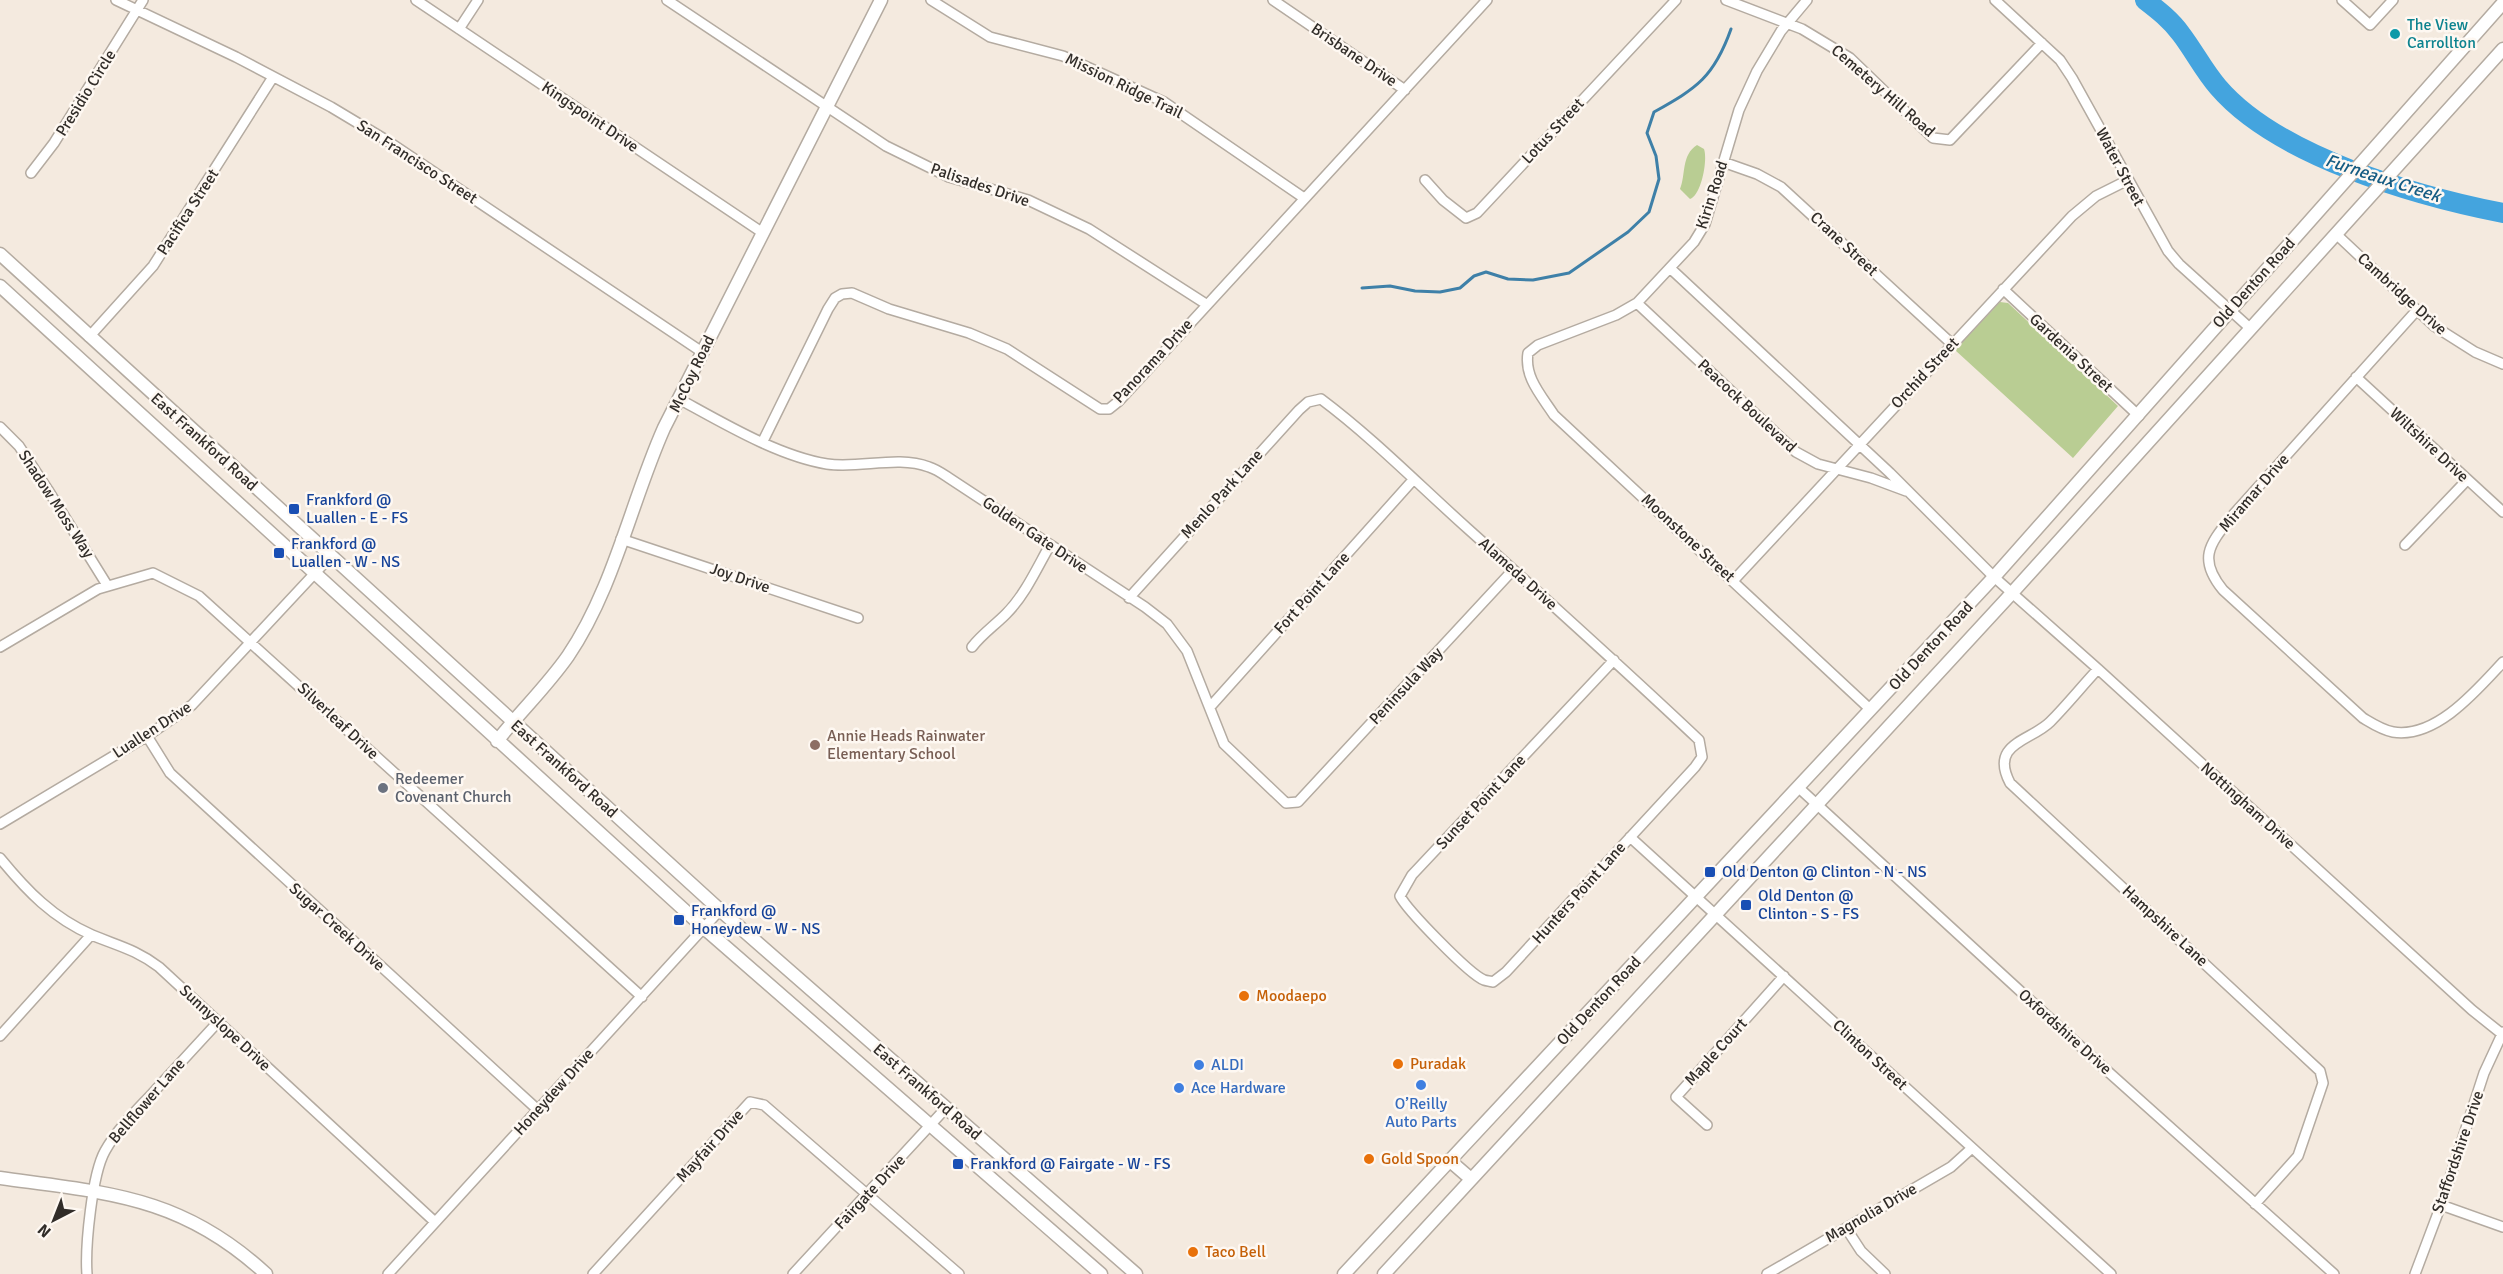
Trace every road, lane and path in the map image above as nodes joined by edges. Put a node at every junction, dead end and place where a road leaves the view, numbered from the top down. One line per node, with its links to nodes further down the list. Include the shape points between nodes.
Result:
1 (116, 0): 17 (street, San Francisco Street)
2 (143, 0): 17 (street)
3 (416, 0): 19 (street, Kingspoint Drive)
4 (478, 0): 19 (street)
5 (667, 0): 24 (street, Palisades Drive)
6 (881, 0): 24 (main road, McCoy Road)
7 (931, 0): 29 (street, Mission Ridge Trail, via 990,37 1063,56 1164,102)
8 (1273, 0): 23 (street, Brisbane Drive)
9 (1487, 0): 23 (street, Panorama Drive)
10 (1676, 0): 27 (street, Lotus Street, via 1477,213 1466,218)
11 (1726, 0): 18 (street, Cemetery Hill Road)
12 (1807, 0): 18 (street, Kirin Road)
13 (1995, 0): 20 (street, Water Street)
14 (2342, 0): 15 (street, via 2370,25)
15 (2393, 0)
16 (2503, 3): 38 (main road, Old Denton Road)
17 (136, 12): 22 (street, San Francisco Street); 26 (street, Presidio Circle)
18 (1786, 24): 20 (street, Cemetery Hill Road, via 1821,39 1850,58 1934,138 1950,140); 25 (street, Kirin Road, via 1739,110)
19 (459, 29): 30 (street, Kingspoint Drive)
20 (2042, 43): 28 (street, Water Street, via 2072,78)
21 (2503, 49): 31 (main road, Old Denton Road)
22 (273, 77): 41 (street, Pacifica Street, via 153,266); 43 (street, San Francisco Street, via 386,140)
23 (1405, 90): 29 (street, Panorama Drive)
24 (828, 107): 30 (main road, McCoy Road); 37 (street, Palisades Drive, via 926,167 1028,200 1089,229)
25 (1723, 162): 33 (street, Kirin Road, via 1705,224); 42 (street, Crane Street, via 1781,187)
26 (31, 173)
27 (1425, 180)
28 (2128, 180): 35 (street, Orchid Street, via 2096,196 2072,216); 38 (street, Water Street, via 2168,250)
29 (1304, 198): 37 (street, Panorama Drive)
30 (763, 233): 43 (main road, McCoy Road)
31 (2336, 234): 39 (street, Cambridge Drive); 40 (main road, Old Denton Road)
32 (0, 254): 41 (main road, East Frankford Road)
33 (1671, 269): 36 (street, Kirin Road); 52 (street, Peacock Boulevard)
34 (0, 286): 63 (main road, East Frankford Road)
35 (2003, 289): 42 (street, Orchid Street); 49 (street, Gardenia Street)
36 (1637, 303): 44 (street, Kirin Road, via 1538,345); 53 (street, Peacock Boulevard, via 1796,452)
37 (1206, 304): 51 (street, Panorama Drive, via 1119,400 1109,409 1100,409 1007,350 969,333 889,309 852,293 842,294 828,309)
38 (2230, 310): 40 (street, Water Street); 49 (main road, Old Denton Road)
39 (2417, 310): 45 (street, Cambridge Drive, via 2451,339); 46 (street, Miramar Drive)
40 (2251, 329): 67 (main road, Old Denton Road)
41 (89, 337): 61 (main road, East Frankford Road)
42 (1952, 344): 52 (street, Orchid Street)
43 (702, 352): 47 (main road, McCoy Road)
44 (1528, 353): 65 (street, Moonstone Street, via 1528,374 1554,415)
45 (2503, 364)
46 (2356, 377): 55 (street, Wiltshire Drive); 74 (street, Miramar Drive, via 2227,522 2207,556 2214,579 2363,718 2383,729 2405,732 2440,720 2464,702)
47 (679, 399): 51 (street, Golden Gate Drive); 58 (main road, McCoy Road, via 645,470)
48 (1321, 399): 54 (street, Alameda Drive, via 1353,423); 68 (street, Menlo Park Lane, via 1308,402 1299,410)
49 (2139, 416): 64 (main road, Old Denton Road)
50 (0, 427): 66 (street, Shadow Moss Way, via 19,446 43,481)
51 (763, 441): 59 (street, Golden Gate Drive, via 829,464 928,466)
52 (1859, 445): 53 (street, Orchid Street); 56 (street, Peacock Boulevard)
53 (1836, 470): 56 (street, Peacock Boulevard); 65 (street, Orchid Street)
54 (1413, 480): 62 (street, Alameda Drive); 76 (street, Fort Point Lane)
55 (2467, 480): 57 (street, Wiltshire Drive); 60 (street)
56 (1908, 492): 64 (street, Peacock Boulevard)
57 (2503, 512)
58 (621, 539): 69 (street, Joy Drive); 78 (main road, McCoy Road, via 598,599 568,656)
59 (1050, 545): 68 (street, Golden Gate Drive); 72 (street, via 1007,614)
60 (2405, 545)
61 (330, 557): 63 (street, Luallen Drive); 78 (main road, East Frankford Road)
62 (1514, 570): 73 (street, Alameda Drive); 83 (street, Peninsula Way)
63 (315, 574): 70 (street, Luallen Drive); 80 (main road, East Frankford Road)
64 (1994, 578): 67 (street, Nottingham Drive); 77 (main road, Old Denton Road)
65 (1733, 580): 77 (street, Moonstone Street)
66 (107, 585): 70 (street, Silverleaf Drive, via 153,573 199,596); 71 (street, Silverleaf Drive)
67 (2012, 594): 75 (street, Nottingham Drive); 84 (main road, Old Denton Road)
68 (1129, 598): 76 (street, Golden Gate Drive, via 1167,624 1180,639)
69 (858, 618)
70 (252, 642): 79 (street, Luallen Drive, via 192,705); 95 (street, Silverleaf Drive)
71 (0, 647)
72 (972, 647)
73 (1614, 660): 81 (street, Alameda Drive, via 1699,740); 93 (street, Sunset Point Lane, via 1405,886 1400,896 1405,906)
74 (2503, 662)
75 (2098, 669): 97 (street, Nottingham Drive, via 2371,919); 109 (street, Hampshire Lane, via 2049,723 2011,748 2005,772 2010,783 2320,1071 2323,1083 2298,1156)
76 (1210, 707): 83 (street, Golden Gate Drive, via 1218,735 1233,754 1286,802)
77 (1871, 710): 82 (main road, Old Denton Road)
78 (512, 723): 80 (main road, McCoy Road); 89 (main road, East Frankford Road)
79 (147, 736): 85 (street, Luallen Drive); 100 (street, Sugar Creek Drive, via 170,773)
80 (497, 741): 91 (main road, East Frankford Road)
81 (1702, 757): 86 (street, Hunters Point Lane)
82 (1799, 788): 84 (street, Oxfordshire Drive); 88 (main road, Old Denton Road)
83 (1299, 802)
84 (1818, 805): 90 (main road, Old Denton Road); 109 (street, Oxfordshire Drive)
85 (0, 824)
86 (1630, 837): 88 (street, Clinton Street); 93 (street, Hunters Point Lane, via 1493,982 1483,980)
87 (0, 858): 92 (street, Sunnyslope Drive, via 27,891 50,911)
88 (1696, 897): 90 (street, Clinton Street); 104 (main road, Old Denton Road)
89 (720, 910): 91 (street, Honeydew Drive); 99 (main road, East Frankford Road)
90 (1715, 914): 94 (street, Clinton Street); 106 (main road, Old Denton Road)
91 (704, 928): 95 (street, Honeydew Drive); 102 (main road, East Frankford Road)
92 (91, 934): 96 (street, Sunnyslope Drive, via 141,953); 98 (street)
93 (1446, 947)
94 (1784, 976): 101 (street, Maple Court, via 1676,1097); 103 (street, Clinton Street)
95 (642, 997): 100 (street, Honeydew Drive)
96 (218, 1022): 107 (street, Bellflower Lane, via 106,1149); 111 (street, Sunnyslope Drive)
97 (2503, 1033): 110 (street, Staffordshire Drive, via 2484,1073)
98 (0, 1036)
99 (945, 1108): 102 (street, Fairgate Drive); 114 (main road, East Frankford Road)
100 (538, 1110): 111 (street, Honeydew Drive)
101 (1707, 1125)
102 (930, 1126): 108 (street, Fairgate Drive); 121 (main road, East Frankford Road)
103 (1972, 1148): 113 (street, Magnolia Drive, via 1951,1167); 126 (street, Clinton Street)
104 (1449, 1160): 106 (main road); 122 (main road, Old Denton Road)
105 (0, 1178): 107 (main road)
106 (1471, 1179): 123 (main road, Old Denton Road)
107 (94, 1191): 115 (street, Bellflower Lane); 116 (main road, via 177,1213 202,1225)
108 (867, 1194): 118 (street, Mayfair Drive, via 764,1105 750,1102); 119 (street, Fairgate Drive); 120 (street)
109 (2255, 1204): 127 (street, Oxfordshire Drive)
110 (2441, 1205): 112 (street); 128 (street, Staffordshire Drive)
111 (435, 1222): 117 (street, Honeydew Drive)
112 (2503, 1227)
113 (1846, 1228): 124 (street, Magnolia Drive); 125 (street, via 1861,1251)
114 (1127, 1271)
115 (87, 1274)
116 (266, 1274)
117 (388, 1274)
118 (593, 1274)
119 (793, 1274)
120 (959, 1274)
121 (1101, 1274)
122 (1344, 1274)
123 (1384, 1274)
124 (1767, 1274)
125 (1885, 1274)
126 (2111, 1274)
127 (2334, 1274)
128 (2415, 1274)

